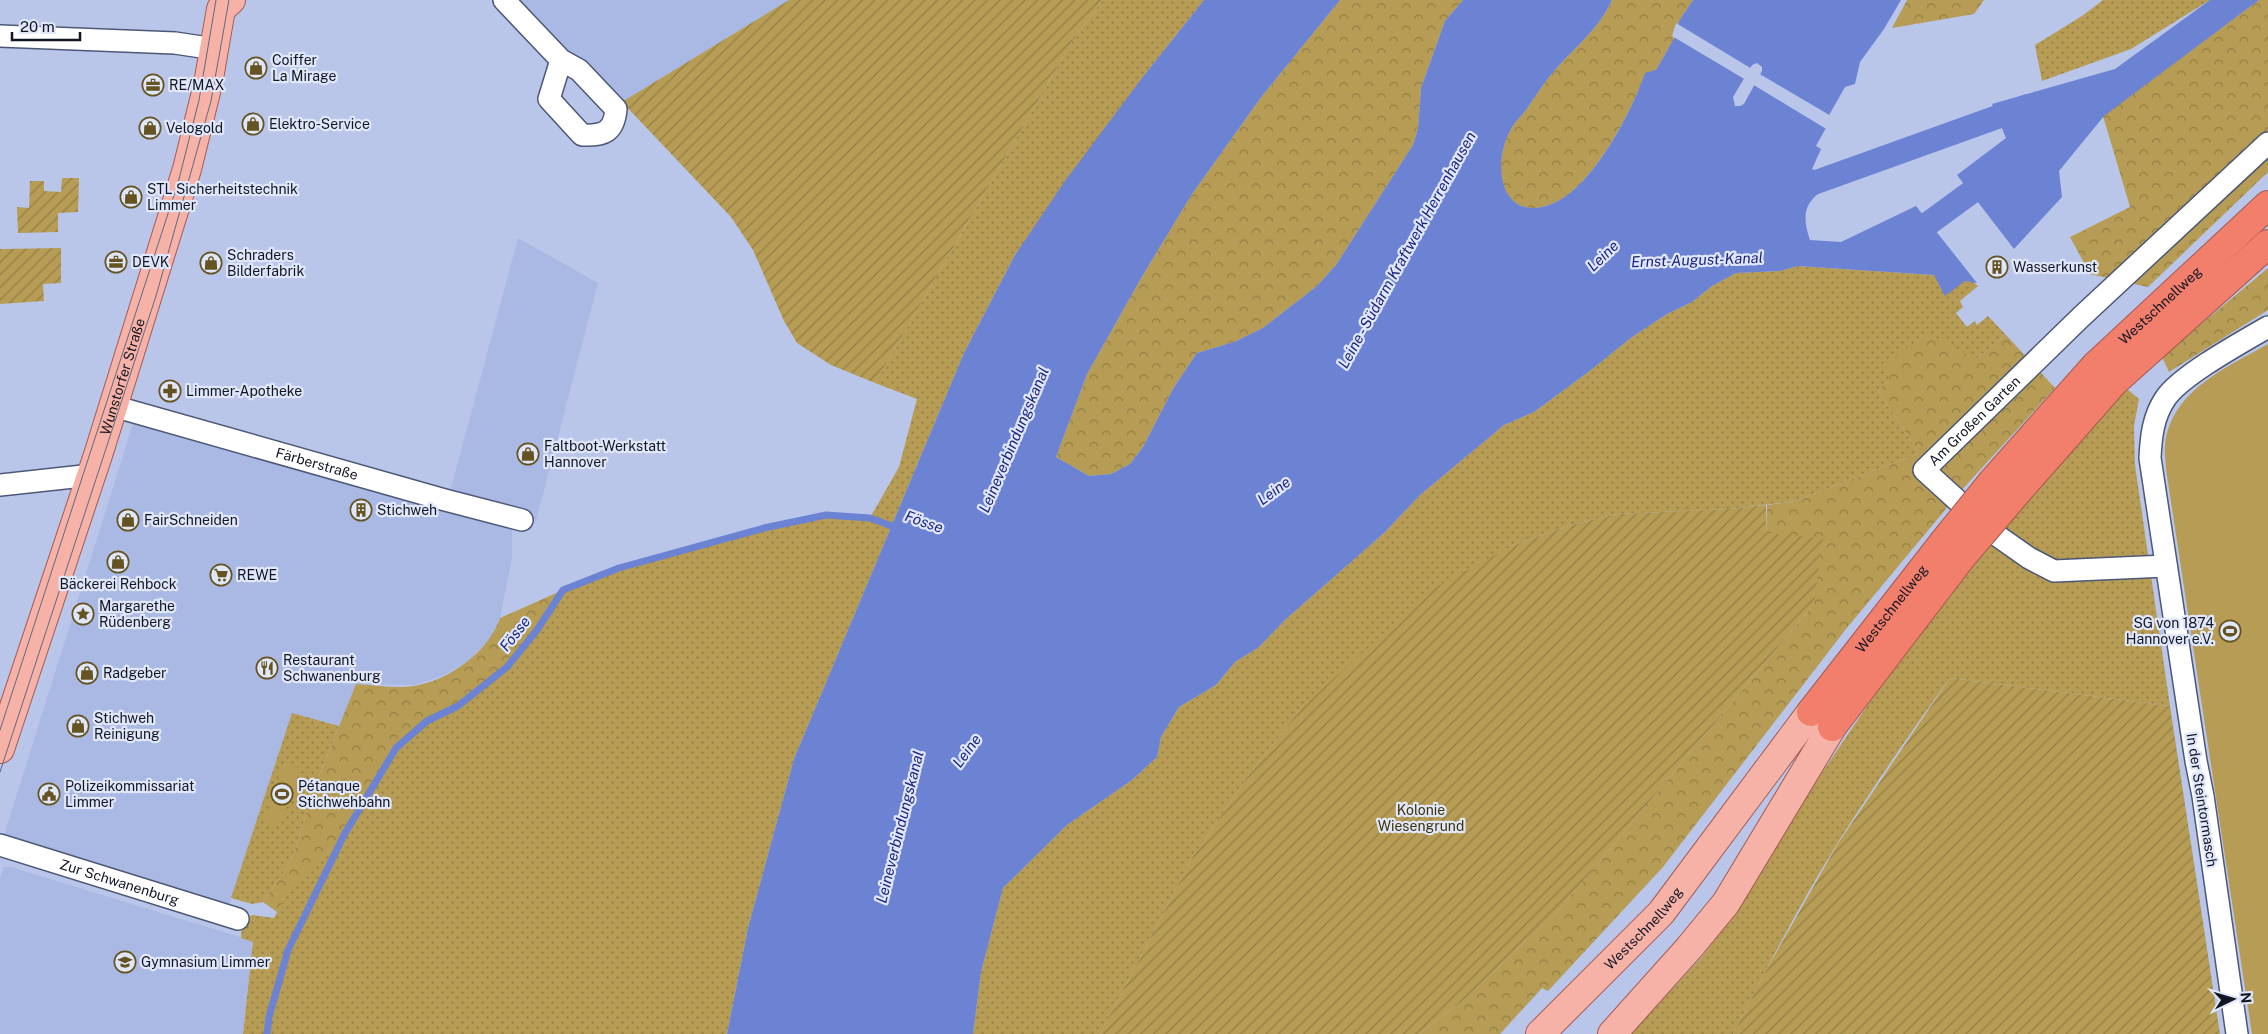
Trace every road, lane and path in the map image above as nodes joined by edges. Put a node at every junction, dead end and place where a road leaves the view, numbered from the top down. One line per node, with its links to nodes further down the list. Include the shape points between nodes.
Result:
1 (504, 0): 5 (street)
2 (225, 3): 4 (main road, Wunstorfer Straße)
3 (0, 36): 4 (street, via 175,43)
4 (215, 49): 10 (main road, Wunstorfer Straße, via 187,169)
5 (560, 60)
6 (2268, 143): 15 (street, Am Großen Garten, via 2081,316 1924,470 1992,532 2054,571)
7 (2268, 205): 13 (highway, Westschnellweg, via 2095,366)
8 (2268, 244): 13 (highway, Westschnellweg, via 2114,382)
9 (2268, 327): 15 (street, via 2182,380 2165,399 2151,432 2150,458)
10 (113, 406): 11 (main road, Wunstorfer Straße); 14 (street, Färberstraße)
11 (92, 474): 12 (street); 17 (main road, Wunstorfer Straße)
12 (0, 485)
13 (2003, 490): 16 (highway, Westschnellweg, bridge)
14 (522, 520)
15 (2166, 566): 22 (street, In der Steintormasch)
16 (1822, 719): 20 (main road, Westschnellweg, via 1661,913); 21 (main road, Westschnellweg, via 1726,903)
17 (0, 749)
18 (0, 845): 19 (street, Zur Schwanenburg)
19 (238, 919)
20 (1556, 1019)
21 (1616, 1030)
22 (2237, 1034)

